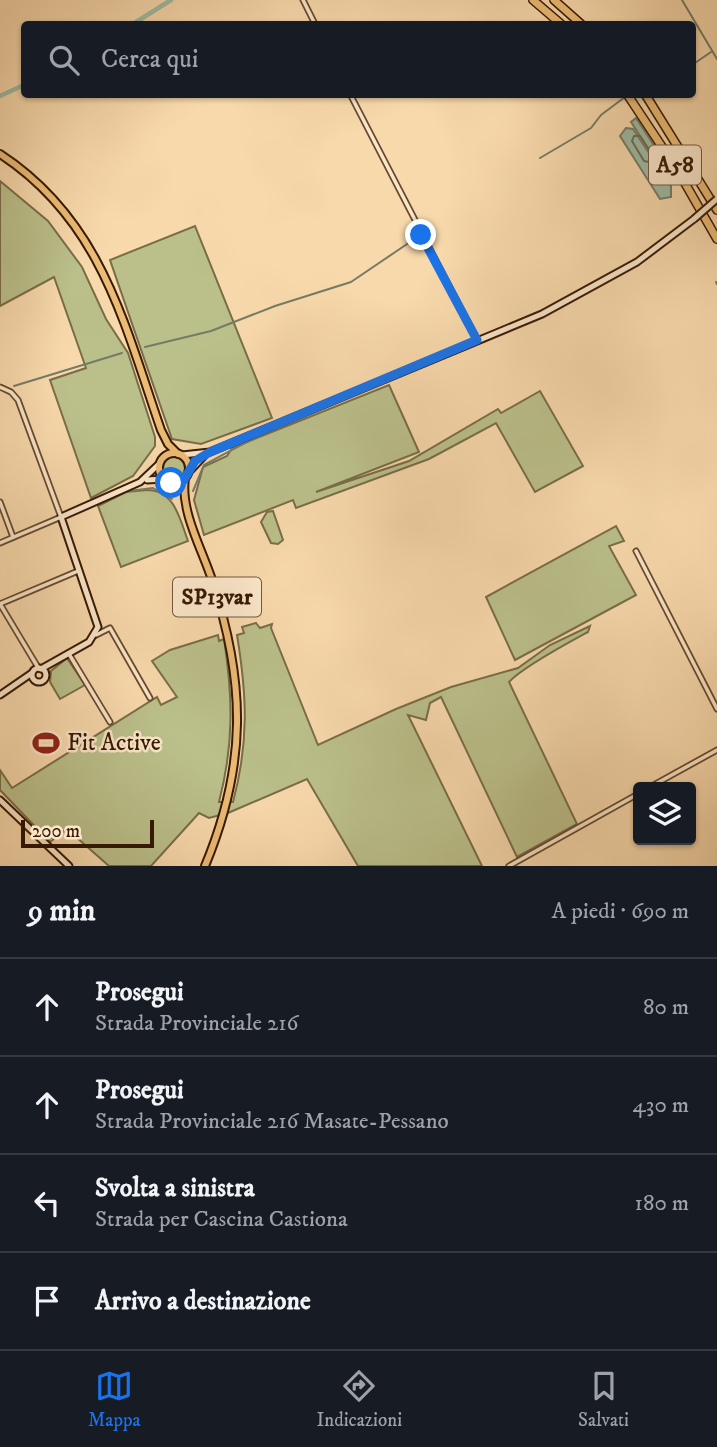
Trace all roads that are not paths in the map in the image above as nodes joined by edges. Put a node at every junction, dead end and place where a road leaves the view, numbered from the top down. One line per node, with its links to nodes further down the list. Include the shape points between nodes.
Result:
1 (303, 0): 4 (street)
2 (533, 0): 5 (highway)
3 (554, 0): 6 (highway)
4 (314, 21)
5 (558, 21)
6 (578, 21)
7 (352, 98): 14 (street)
8 (630, 98): 13 (highway, A58)
9 (647, 98): 12 (highway, A58)
10 (0, 154): 16 (main road, SP13var, via 51,195 92,249 116,300)
11 (717, 199): 14 (main road, bridge, via 637,262 553,308)
12 (717, 210)
13 (717, 239)
14 (477, 340): 17 (main road)
15 (2, 388): 25 (street, via 18,400)
16 (161, 430): 18 (main road, SP13var); 19 (main road, SP13var)
17 (210, 452): 18 (main road); 20 (main road, via 195,461)
18 (180, 454): 19 (main road, via 168,454); 20 (main road, SP13var, via 188,463)
19 (160, 462): 21 (main road, SP13var); 22 (main road)
20 (187, 475): 21 (main road, via 178,482); 24 (main road, SP13var)
21 (166, 481): 22 (main road); 24 (main road, SP13var)
22 (140, 482): 25 (main road)
23 (0, 502): 26 (street)
24 (186, 503): 45 (main road, SP13var, via 230,638 239,703 232,782)
25 (61, 517): 26 (street); 29 (main road)
26 (13, 537): 27 (street)
27 (0, 543)
28 (636, 551): 38 (street)
29 (80, 570): 30 (street); 31 (main road, via 98,621)
30 (0, 604): 33 (street)
31 (96, 635): 32 (main road); 37 (street, via 110,628)
32 (69, 654): 33 (main road); 39 (street)
33 (37, 670): 34 (main road); 34 (main road, via 42,680); 35 (main road)
34 (36, 681): 35 (main road)
35 (20, 683): 36 (main road)
36 (0, 695)
37 (150, 698)
38 (717, 709)
39 (110, 722)
40 (717, 750): 41 (street)
41 (659, 782)
42 (633, 797): 46 (street)
43 (0, 800): 44 (main road)
44 (69, 866)
45 (205, 866)
46 (509, 866)

